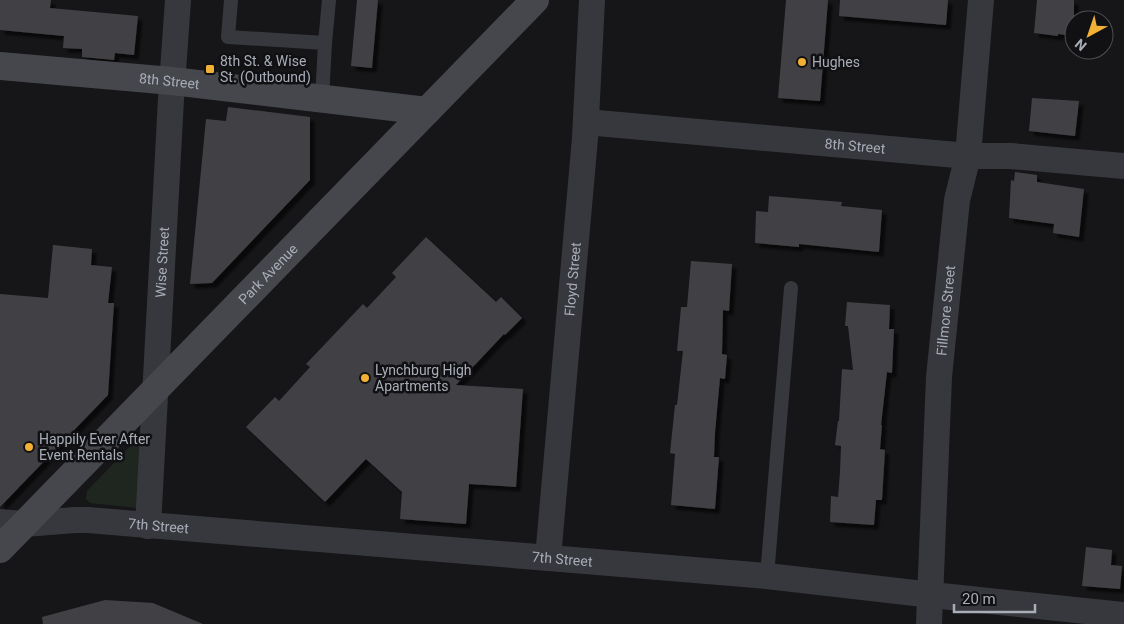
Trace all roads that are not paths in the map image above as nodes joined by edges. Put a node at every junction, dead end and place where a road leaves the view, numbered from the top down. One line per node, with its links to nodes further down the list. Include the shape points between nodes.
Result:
1 (178, 0): 9 (street, Wise Street)
2 (231, 0): 7 (lane, via 228,36)
3 (329, 0): 7 (lane)
4 (535, 0): 11 (main road, Park Avenue)
5 (592, 0): 12 (street, Floyd Street)
6 (981, 0): 13 (street, Fillmore Street)
7 (325, 44): 10 (lane)
8 (0, 66): 9 (main road, 8th Street)
9 (172, 81): 10 (main road, 8th Street); 16 (street, Wise Street)
10 (322, 98): 11 (main road, 8th Street)
11 (427, 111): 16 (main road, Park Avenue)
12 (586, 122): 13 (street, 8th Street); 20 (street, Floyd Street)
13 (968, 156): 14 (street, 8th Street, via 1011,156); 22 (street, Fillmore Street, via 957,200 939,377)
14 (1124, 166)
15 (791, 288): 21 (lane)
16 (155, 391): 17 (main road, Park Avenue); 18 (street, Wise Street)
17 (12, 523): 18 (street, 7th Street, via 75,520); 19 (main road, Park Avenue)
18 (148, 526): 20 (street, 7th Street)
19 (0, 549)
20 (548, 558): 21 (street, 7th Street)
21 (766, 576): 22 (street, 7th Street)
22 (932, 596): 23 (street, 7th Street); 24 (street, Fillmore Street)
23 (1124, 615)
24 (929, 624)

